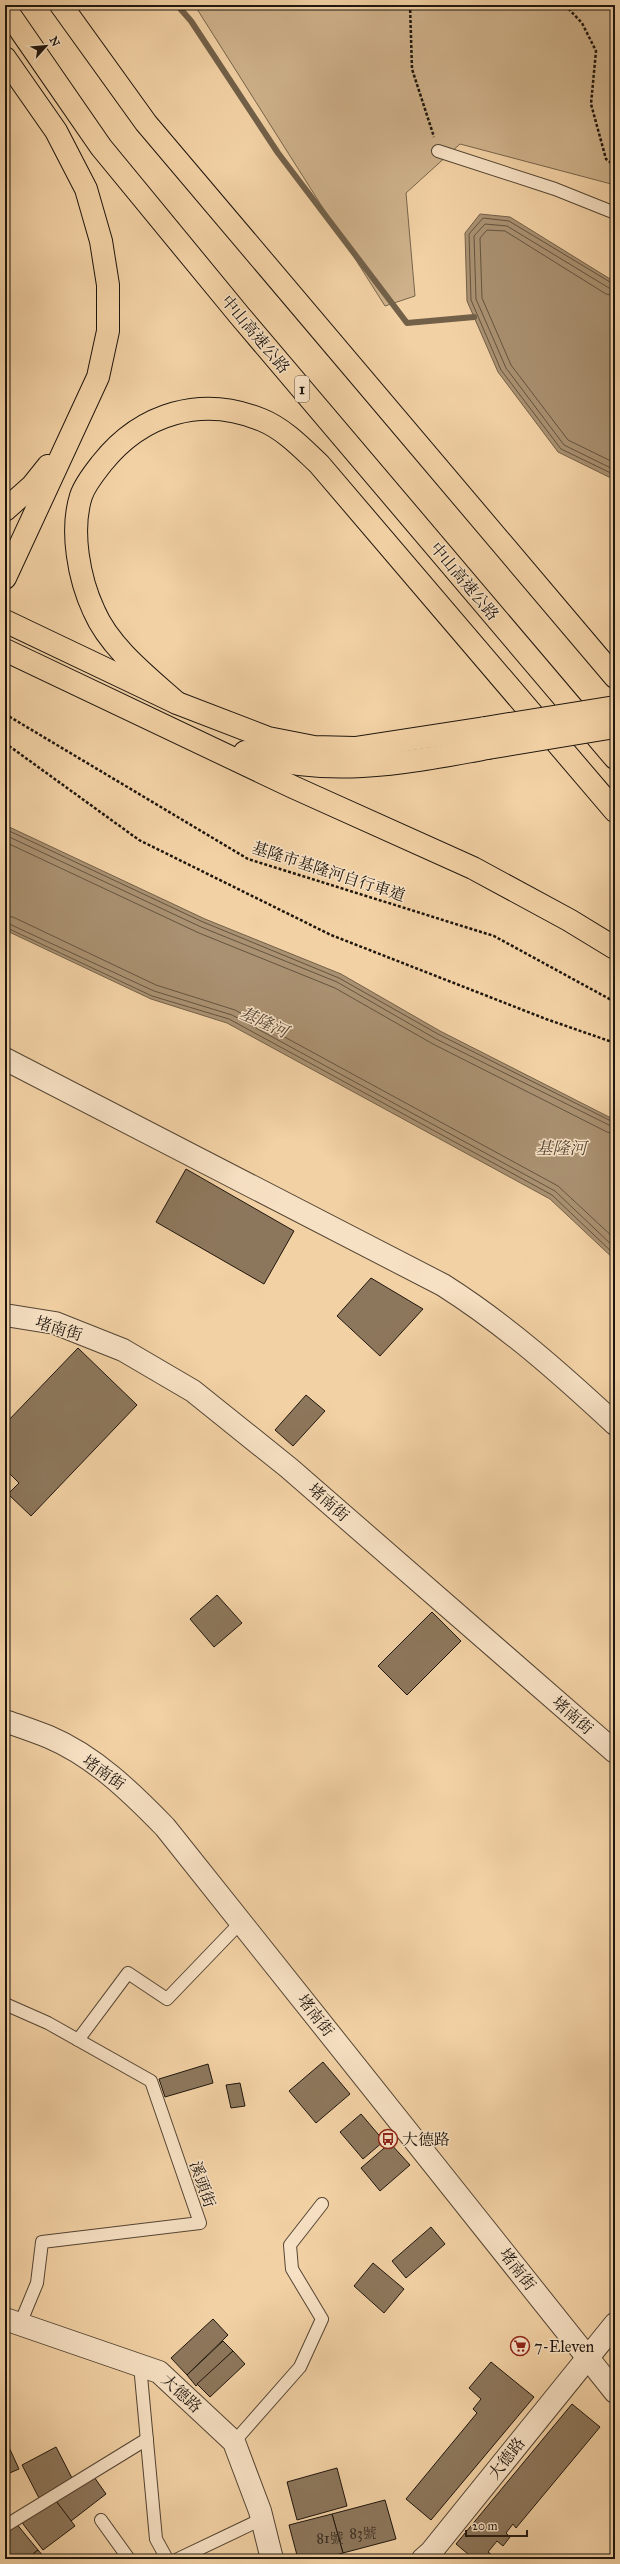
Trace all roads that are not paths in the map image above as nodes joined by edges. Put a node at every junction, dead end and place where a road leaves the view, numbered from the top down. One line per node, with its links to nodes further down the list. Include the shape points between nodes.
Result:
1 (60, 5): 11 (highway, via 146,124)
2 (5, 8): 17 (highway, 中山高速公路 / 1, via 101,147 240,316)
3 (5, 58): 6 (highway, via 56,131 86,189 102,249 108,285 108,331 98,377)
4 (438, 151): 5 (lane, via 555,189)
5 (615, 213)
6 (71, 434): 7 (highway, via 32,486); 8 (highway)
7 (5, 510)
8 (5, 578)
9 (5, 621): 12 (highway)
10 (5, 650): 14 (highway)
11 (615, 677)
12 (176, 703): 16 (highway, via 268,738 314,747 362,747); 18 (highway, via 122,652 94,612 81,569 77,535 82,496 93,474 117,445 144,426 173,412 210,408 239,412 263,420 292,439 319,464)
13 (615, 707): 16 (highway, bridge)
14 (164, 725): 16 (highway, via 268,760 311,767 394,765); 19 (highway, via 293,788 473,868)
15 (615, 727): 16 (highway, bridge)
16 (486, 738)
17 (615, 758)
18 (615, 811)
19 (615, 948)
20 (5, 1059): 22 (street, via 442,1285 515,1335)
21 (5, 1315): 24 (street, 堵南街, via 55,1323 123,1350 193,1391 289,1468)
22 (615, 1424)
23 (5, 1721): 25 (street, 堵南街, via 50,1737 87,1759 130,1791 165,1827)
24 (615, 1752)
25 (242, 1921): 27 (lane, via 167,1999 128,1972); 31 (street, 堵南街)
26 (5, 2004): 27 (lane, 溪頭街)
27 (78, 2040): 29 (lane, 溪頭街, via 151,2081 200,2223 42,2242 37,2283)
28 (322, 2204): 35 (lane, via 290,2246 292,2269 322,2320 300,2367)
29 (12, 2321): 32 (street, 大德路)
30 (615, 2324): 31 (street)
31 (587, 2356): 33 (street, 堵南街); 43 (street, 大德路)
32 (140, 2365): 34 (lane); 35 (street, 大德路, via 159,2372)
33 (615, 2392)
34 (147, 2438): 38 (lane); 40 (lane, via 156,2539)
35 (234, 2442): 36 (street, 大德路)
36 (262, 2519): 41 (lane); 42 (street, 大德路)
37 (101, 2520): 39 (lane)
38 (5, 2526)
39 (129, 2559)
40 (167, 2559)
41 (178, 2559)
42 (272, 2559)
43 (423, 2559)

